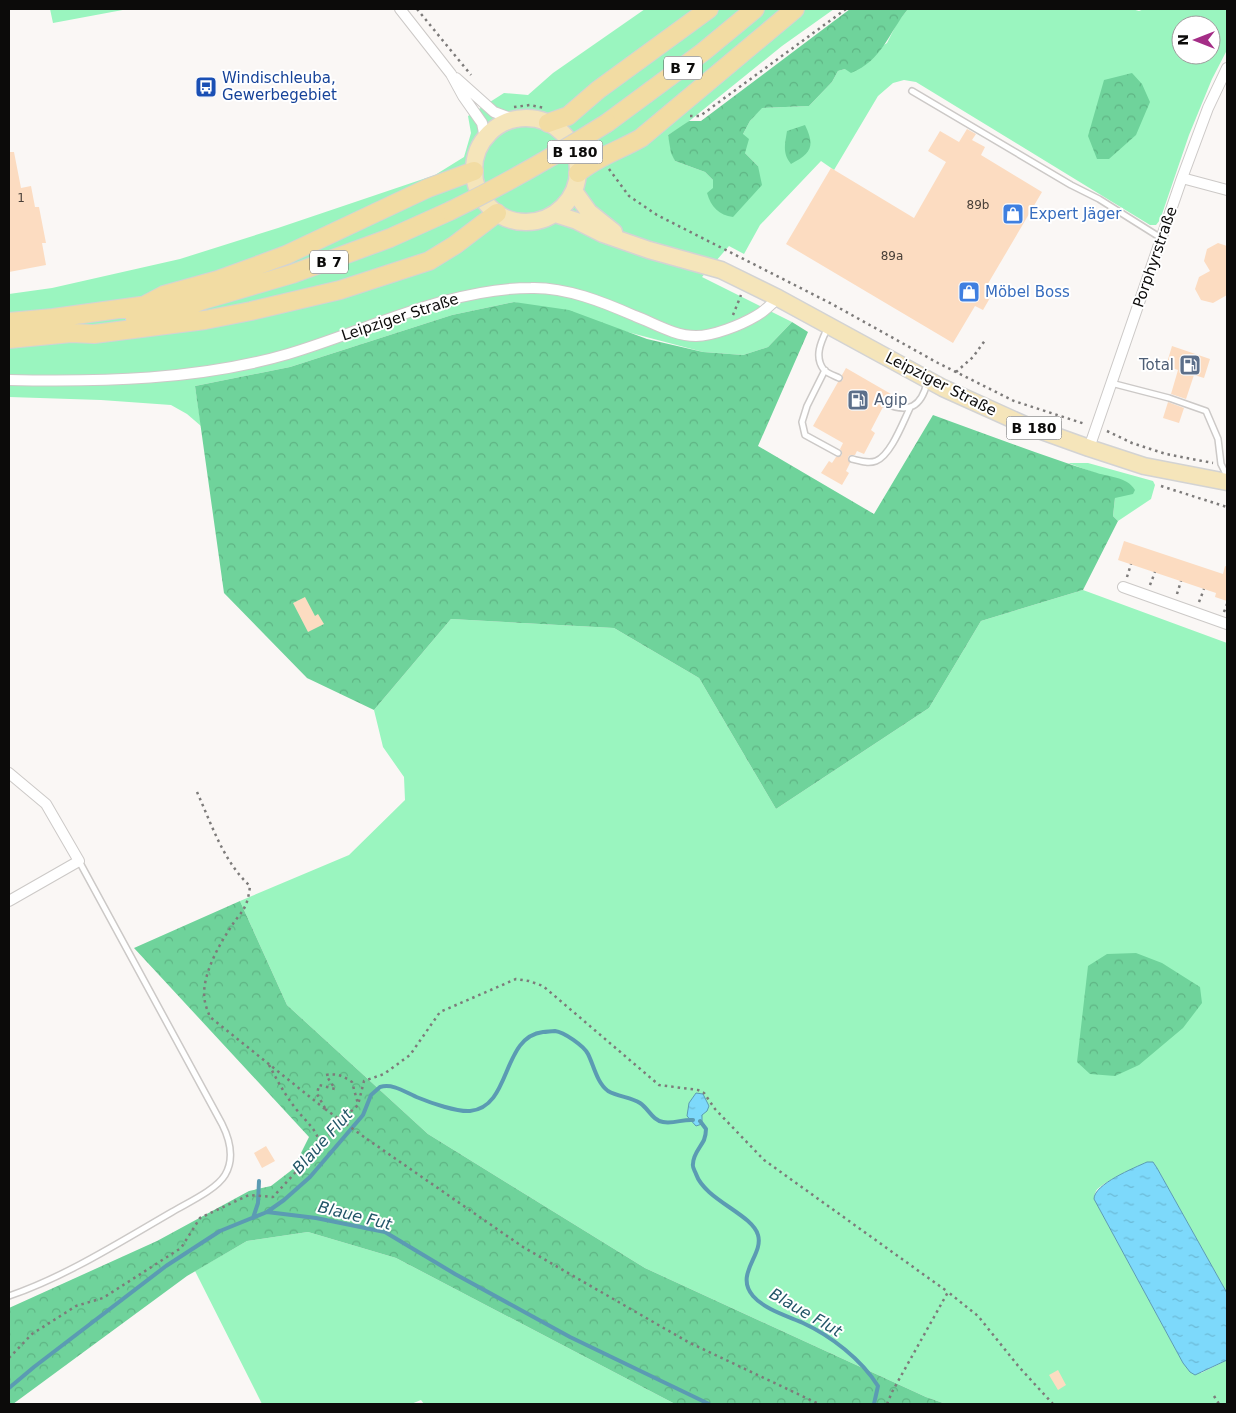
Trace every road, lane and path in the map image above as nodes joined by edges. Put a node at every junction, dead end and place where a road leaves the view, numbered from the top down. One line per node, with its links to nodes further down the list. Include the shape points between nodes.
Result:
1 (400, 9): 8 (street)
2 (418, 9): 9 (path)
3 (709, 9): 12 (highway, via 598,90 568,116)
4 (755, 9): 26 (highway, B 7, bridge, via 695,58 607,122 522,174 390,238 292,274)
5 (795, 9): 13 (highway)
6 (846, 9): 13 (path, via 700,116)
7 (1227, 68): 18 (street, Porphyrstraße)
8 (451, 74): 11 (street, via 494,112); 14 (street, via 482,123)
9 (472, 76)
10 (912, 91): 23 (lane)
11 (510, 112): 12 (main road, B 180, via 531,118); 12 (path, via 513,107 530,105); 14 (main road)
12 (547, 115): 17 (main road, B 180, via 571,143 578,160)
13 (669, 116): 15 (highway, via 622,150)
14 (485, 138): 16 (main road, via 477,154)
15 (602, 157): 17 (highway); 34 (path, via 629,196 657,215 832,304)
16 (474, 171): 21 (main road, via 478,190); 27 (highway, via 428,188 286,255 218,280 164,295)
17 (578, 173): 20 (main road, B 180)
18 (1182, 178): 19 (street); 23 (street, Porphyrstraße)
19 (1227, 190)
20 (574, 191): 22 (main road, B 180); 24 (main road, Leipziger Straße / B 180, via 589,212)
21 (497, 214): 22 (main road, via 526,222); 30 (highway, via 429,261 340,290 205,320 94,334)
22 (555, 214): 24 (main road, Leipziger Straße / B 180)
23 (1162, 239): 38 (street, Porphyrstraße)
24 (626, 241): 25 (main road, Leipziger Straße / B 180, via 721,270)
25 (778, 298): 29 (main road, Leipziger Straße / B 180); 36 (street, Leipziger Straße, via 757,316 711,334 696,336 681,334 576,295 540,288 507,288 441,302 287,354 209,371 92,381)
26 (203, 300): 27 (highway, B 7); 30 (highway, B 7, via 184,308 89,326)
27 (145, 305): 28 (highway, B 7)
28 (9, 322)
29 (829, 326): 33 (lane, via 819,346 819,358); 37 (main road, Leipziger Straße / B 180)
30 (71, 333): 32 (highway, B 7)
31 (986, 338): 34 (path, via 973,357)
32 (9, 339)
33 (825, 370): 35 (lane); 43 (lane, via 807,406 802,422 804,435)
34 (956, 372): 41 (path, via 1014,401)
35 (839, 378)
36 (9, 380)
37 (927, 380): 40 (lane, via 923,397); 42 (main road, Leipziger Straße / B 180, via 1025,425)
38 (1111, 383): 41 (street, Porphyrstraße); 45 (lane, via 1206,411 1218,439)
39 (886, 404): 40 (lane, via 898,409)
40 (910, 408): 44 (lane, via 892,445 877,461 866,463)
41 (1096, 428): 42 (street, Porphyrstraße); 45 (path, via 1166,454)
42 (1089, 448): 47 (main road, Leipziger Straße / B 180, via 1144,466)
43 (838, 453)
44 (852, 459)
45 (1221, 464): 46 (lane)
46 (1227, 476)
47 (1227, 482)
48 (1161, 486): 49 (path)
49 (1227, 507)
50 (1123, 587): 52 (street)
51 (1204, 589): 52 (path)
52 (1196, 612): 53 (street)
53 (1227, 624)
54 (9, 773): 56 (street, via 46,804)
55 (197, 792): 58 (path, via 228,861 250,886 248,903 229,929 205,979 204,1002 210,1017)
56 (79, 860): 57 (street); 65 (lane, via 222,1124 229,1139 230,1162 225,1175 206,1192 127,1239 50,1279)
57 (9, 901)
58 (268, 1063): 60 (path); 63 (path, via 283,1091 314,1129)
59 (358, 1105): 60 (path, via 352,1082 335,1073 326,1075 335,1089 319,1085 317,1094); 61 (path); 64 (path, via 364,1081 384,1074 410,1056 440,1012 516,979 529,981 543,986 659,1085 704,1093 764,1160)
60 (325, 1109): 68 (path, bridge, via 523,1247 688,1342)
61 (346, 1116)
62 (334, 1130): 63 (path)
63 (320, 1145): 66 (path, via 273,1198 249,1195 200,1218 181,1248 104,1298 76,1306 32,1334)
64 (948, 1292): 69 (path); 70 (path, via 978,1316)
65 (9, 1296)
66 (9, 1358)
67 (1214, 1396): 71 (path)
68 (819, 1404)
69 (887, 1404)
70 (1053, 1404)
71 (1219, 1404)

